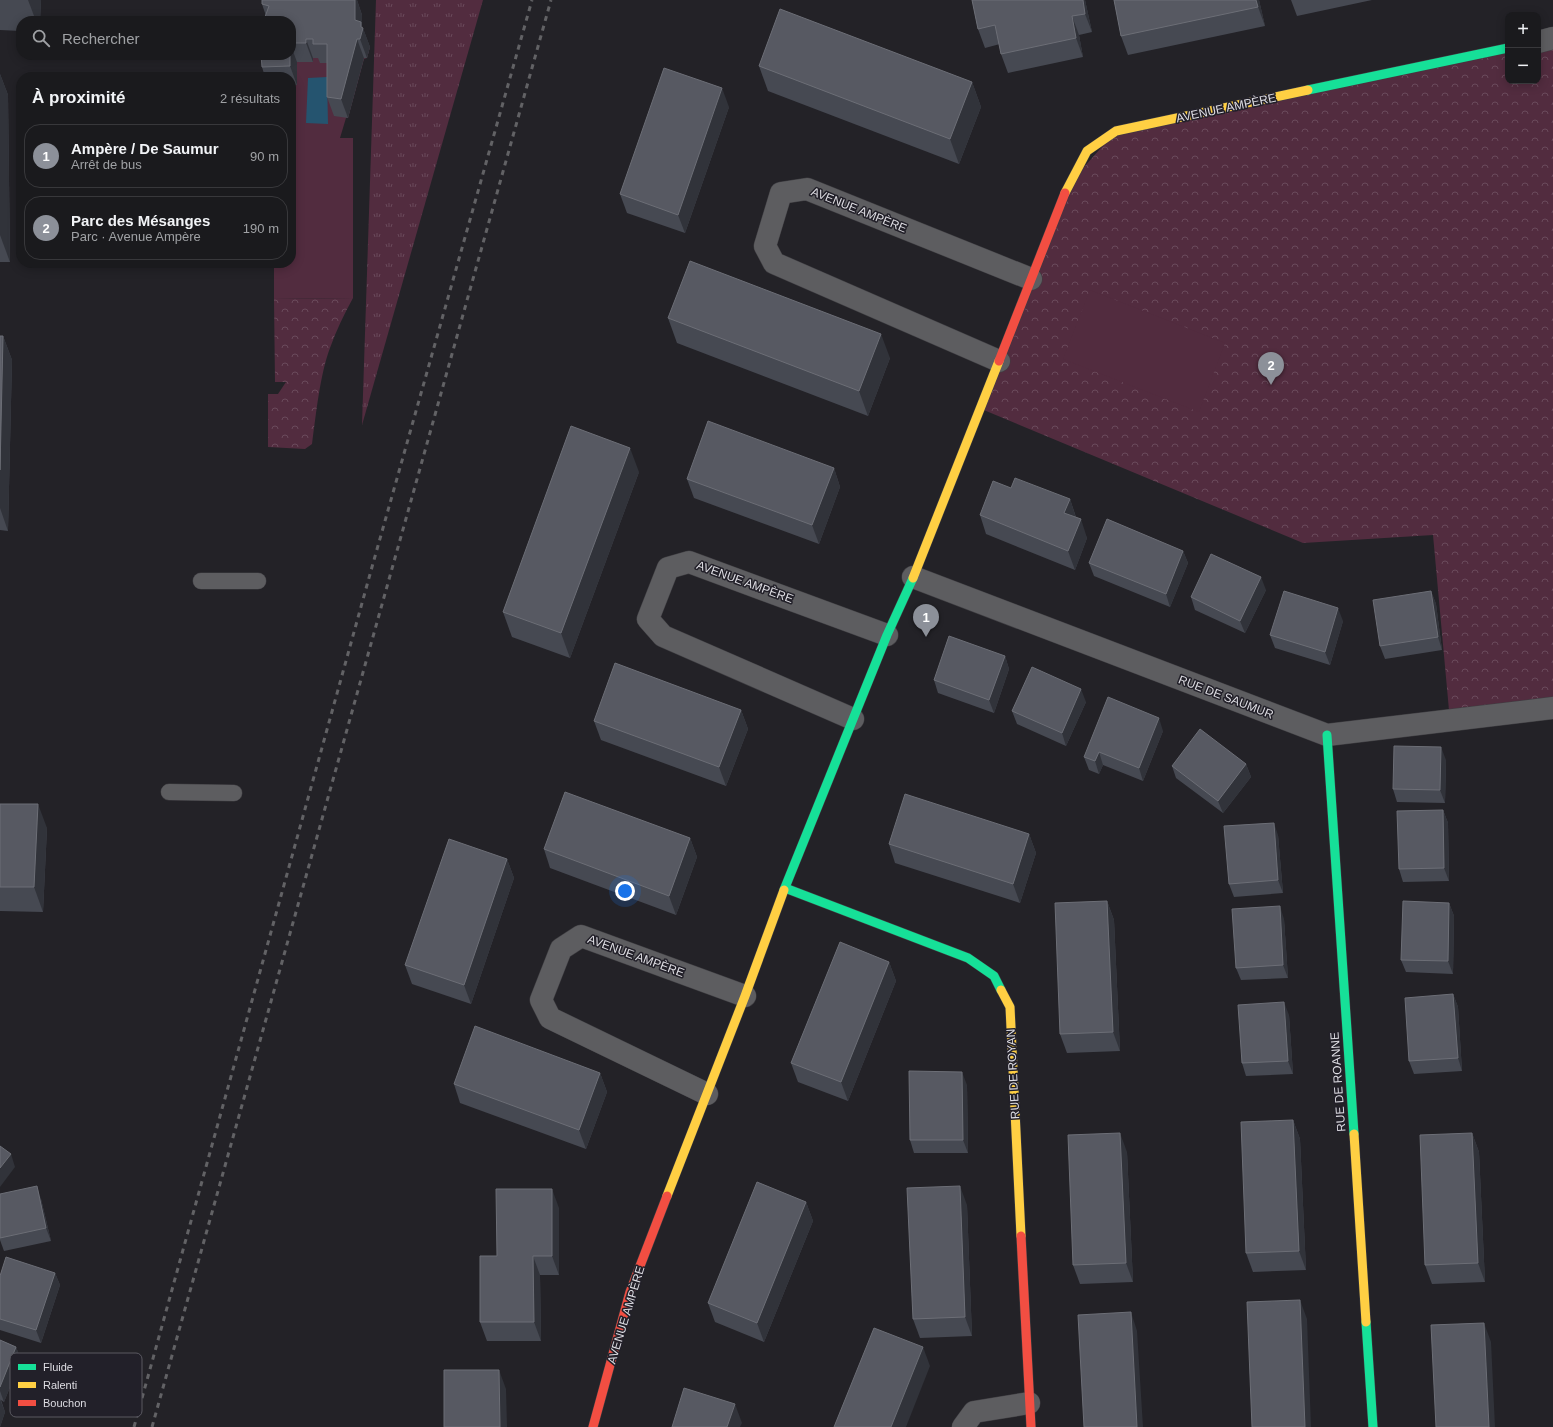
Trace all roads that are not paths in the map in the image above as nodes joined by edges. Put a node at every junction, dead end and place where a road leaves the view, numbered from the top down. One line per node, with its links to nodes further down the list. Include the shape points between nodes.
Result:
1 (1553, 38): 2 (street)
2 (1541, 41)
3 (1505, 49): 4 (street, AVENUE AMPÈRE, via 1116,131 1087,151 1068,185)
4 (1031, 279): 5 (street, AVENUE AMPÈRE); 5 (street, AVENUE AMPÈRE, via 807,188 781,193 765,246 774,263)
5 (999, 361): 6 (street, AVENUE AMPÈRE)
6 (913, 577): 9 (street, AVENUE AMPÈRE); 12 (street, RUE DE SAUMUR)
7 (201, 581): 8 (lane)
8 (258, 581)
9 (887, 635): 11 (street, AVENUE AMPÈRE); 11 (street, AVENUE AMPÈRE, via 689,562 668,568 648,619 663,636)
10 (1553, 708): 12 (street, RUE DE SAUMUR)
11 (853, 719): 15 (street, AVENUE AMPÈRE)
12 (1327, 735): 22 (street, RUE DE ROANNE)
13 (169, 792): 14 (lane)
14 (234, 793)
15 (785, 888): 16 (street, AVENUE AMPÈRE); 18 (street, RUE DE ROYAN, via 968,958 994,976 1010,1007)
16 (746, 996): 17 (street, AVENUE AMPÈRE); 17 (street, AVENUE AMPÈRE, via 581,936 561,949 540,1000 550,1018)
17 (708, 1094): 19 (street, AVENUE AMPÈRE, via 630,1292)
18 (1029, 1403): 20 (street, via 974,1412); 21 (street, RUE DE ROYAN)
19 (593, 1427)
20 (963, 1427)
21 (1031, 1427)
22 (1373, 1427)

